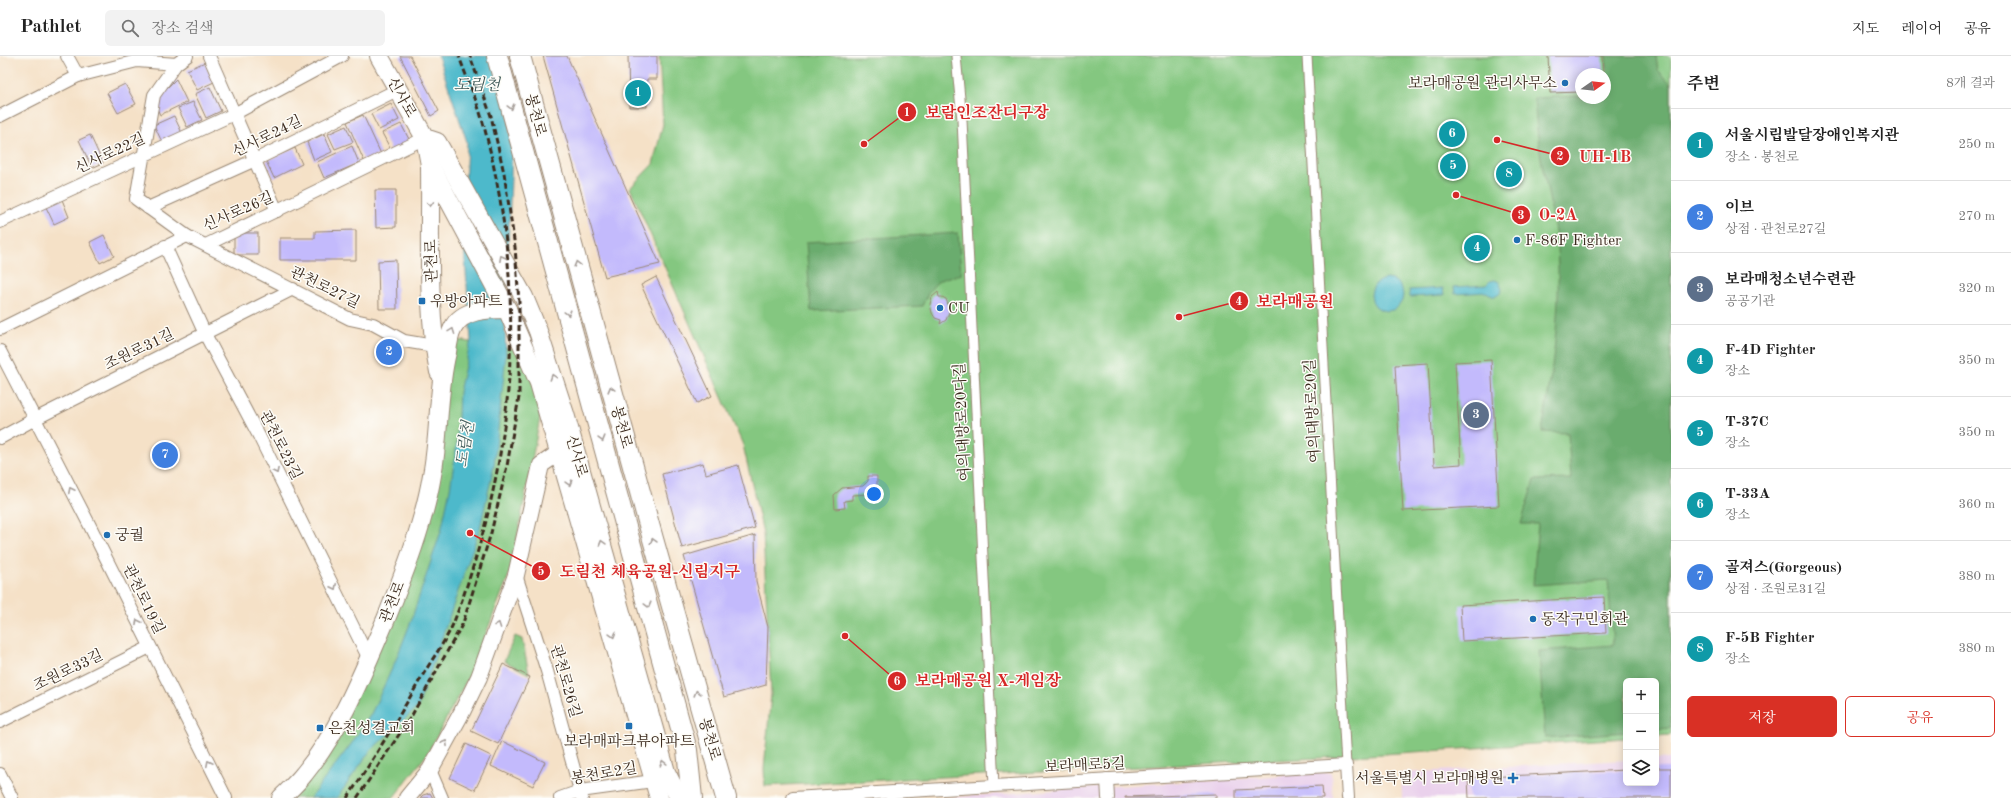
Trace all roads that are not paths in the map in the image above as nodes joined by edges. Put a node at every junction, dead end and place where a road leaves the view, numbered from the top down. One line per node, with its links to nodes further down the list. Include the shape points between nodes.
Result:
1 (67, 56): 11 (street)
2 (186, 56): 10 (street)
3 (209, 56): 13 (street)
4 (342, 56): 13 (street, 신사로22길)
5 (380, 56): 12 (main road, 신사로)
6 (497, 56): 55 (main road, 봉천로, one-way to 55, via 688,750)
7 (520, 56): 56 (main road, 봉천로, one-way to 7)
8 (956, 56): 45 (street, 여의대방로20다길, via 962,120)
9 (1307, 56): 40 (street, 여의대방로20길)
10 (176, 64): 11 (street, via 137,61); 16 (street, via 154,95)
11 (78, 76): 14 (street)
12 (397, 90): 15 (main road, 신사로); 17 (street, 신사로24길)
13 (234, 114): 16 (street, 신사로22길); 17 (street)
14 (0, 116)
15 (431, 140): 18 (main road, 신사로); 20 (street, 신사로26길); 32 (main road, 신사로, one-way to 15, via 538,331 524,297)
16 (143, 155): 19 (street, via 136,199); 21 (street, 신사로22길)
17 (255, 160): 19 (street, 신사로24길); 20 (street)
18 (430, 165): 26 (main road, 신사로); 29 (main road, 관천로, one-way to 29)
19 (148, 208): 22 (street)
20 (277, 211): 23 (street, 신사로26길)
21 (0, 222)
22 (187, 236): 23 (street, 신사로26길); 24 (street, 신사로26길)
23 (206, 245): 25 (street, 관천로27길)
24 (165, 246): 27 (street, 신사로26길); 28 (street, 관천로23길)
25 (293, 289): 28 (street, 조원로31길); 29 (street, 관천로27길, via 350,319 373,324 404,341)
26 (507, 309): 31 (main road, 관천로, one-way to 26, via 452,329 461,317 489,309); 32 (main road, 신사로, via 539,383)
27 (0, 328)
28 (205, 334): 33 (street, 조원로31길); 38 (street, 관천로23길, one-way to 38, via 259,436)
29 (434, 346): 31 (main road, 관천로)
30 (0, 351): 33 (street, 관천로19길)
31 (441, 381): 38 (main road, 관천로, via 432,475 414,545)
32 (558, 416): 35 (main road, 신사로); 54 (main road, 신사로, one-way to 32, via 666,772)
33 (35, 419): 34 (street, 조원로31길); 37 (street, 관천로19길, one-way to 33)
34 (0, 438)
35 (560, 452): 36 (street, via 541,465); 44 (main road, 신사로, one-way to 44)
36 (516, 575): 41 (street, one-way to 36, via 479,677); 46 (street, 관천로26길, via 547,671)
37 (150, 648): 39 (street, 조원로33길); 48 (street, 관천로19길, one-way to 37)
38 (369, 659): 49 (main road, 관천로, via 360,682 327,742 304,774)
39 (0, 722)
40 (1346, 765): 43 (street, 보라매로5길); 59 (street)
41 (430, 770): 50 (street); 51 (street)
42 (0, 774): 47 (street)
43 (1107, 779): 45 (street, 보라매로5길); 58 (street)
44 (653, 781): 46 (street, 봉천로2길); 53 (main road, 신사로)
45 (994, 786): 57 (street, 보라매로5길)
46 (581, 794): 52 (street, 봉천로2길)
47 (12, 798)
48 (226, 798)
49 (281, 798)
50 (407, 798)
51 (442, 798)
52 (560, 798)
53 (659, 798)
54 (679, 798)
55 (692, 798)
56 (726, 798)
57 (794, 798)
58 (1108, 798)
59 (1348, 798)

